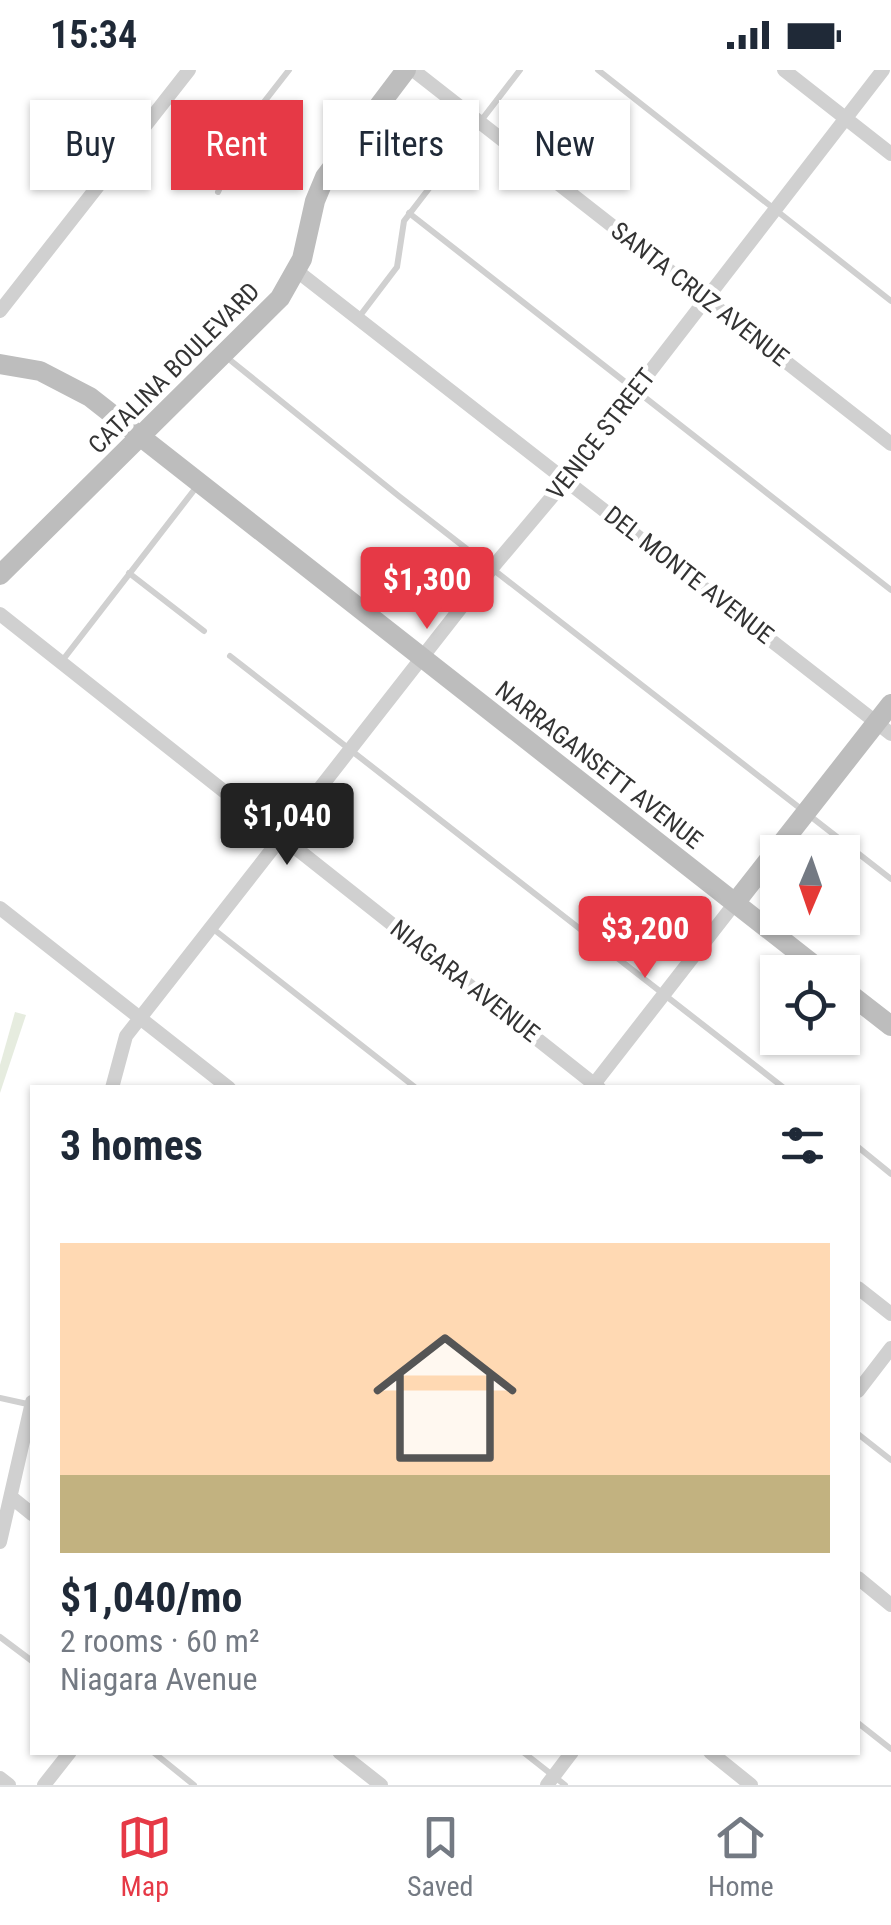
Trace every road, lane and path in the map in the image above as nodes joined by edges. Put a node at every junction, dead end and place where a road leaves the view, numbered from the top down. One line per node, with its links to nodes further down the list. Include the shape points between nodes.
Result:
1 (290, 70): 12 (lane, via 250,120)
2 (406, 70): 15 (street, CATALINA BOULEVARD, via 325,177)
3 (414, 70): 10 (street, SANTA CRUZ AVENUE)
4 (520, 70): 10 (lane)
5 (598, 70): 13 (lane)
6 (784, 70): 9 (street)
7 (883, 70): 9 (street, VENICE STREET)
8 (184, 72): 18 (street)
9 (846, 118): 11 (street); 13 (street, VENICE STREET)
10 (480, 122): 14 (lane); 16 (street, SANTA CRUZ AVENUE)
11 (891, 154)
12 (218, 192)
13 (775, 209): 16 (street, VENICE STREET); 17 (lane)
14 (409, 213): 19 (lane, via 397,267); 22 (lane)
15 (297, 271): 19 (street, DEL MONTE AVENUE); 20 (street, CATALINA BOULEVARD)
16 (706, 298): 22 (street, VENICE STREET); 24 (street, SANTA CRUZ AVENUE)
17 (891, 301)
18 (0, 311)
19 (358, 317): 25 (street, DEL MONTE AVENUE)
20 (224, 356): 23 (street, CATALINA BOULEVARD); 27 (lane)
21 (0, 364): 23 (street, NARRAGANSETT AVENUE, via 70,384)
22 (636, 390): 25 (street, VENICE STREET); 30 (lane)
23 (141, 436): 26 (street, NARRAGANSETT AVENUE); 29 (street, CATALINA BOULEVARD)
24 (891, 444)
25 (567, 479): 27 (street, VENICE STREET); 37 (street, DEL MONTE AVENUE)
26 (200, 483): 28 (lane); 34 (street, NARRAGANSETT AVENUE)
27 (492, 568): 34 (street, VENICE STREET); 39 (lane)
28 (130, 573): 32 (lane); 35 (lane)
29 (0, 575)
30 (891, 590)
31 (0, 614): 35 (street, NIAGARA AVENUE)
32 (204, 631)
33 (230, 656): 38 (lane)
34 (422, 659): 38 (street, VENICE STREET); 42 (street, NARRAGANSETT AVENUE)
35 (61, 662): 40 (street, NIAGARA AVENUE)
36 (891, 704): 37 (street)
37 (884, 728): 39 (street)
38 (352, 749): 40 (street, VENICE STREET); 46 (lane)
39 (806, 812): 41 (lane); 42 (street)
40 (283, 838): 44 (street, VENICE STREET); 53 (street, NIAGARA AVENUE)
41 (891, 879)
42 (735, 903): 45 (street, NARRAGANSETT AVENUE); 46 (street)
43 (0, 908): 48 (street)
44 (212, 927): 48 (street, VENICE STREET); 52 (lane)
45 (802, 955)
46 (664, 993): 54 (street); 55 (lane)
47 (860, 1002): 49 (street)
48 (141, 1018): 50 (street, VENICE STREET, via 126,1036); 51 (street)
49 (891, 1026)
50 (113, 1085)
51 (225, 1085)
52 (412, 1085)
53 (594, 1085)
54 (596, 1085)
55 (780, 1085)
56 (860, 1149): 57 (lane)
57 (891, 1174)
58 (860, 1290): 59 (street)
59 (891, 1314)
60 (891, 1348): 61 (street)
61 (860, 1388)
62 (0, 1398): 63 (lane)
63 (30, 1404)
64 (30, 1413): 67 (street)
65 (860, 1436): 66 (lane)
66 (891, 1460)
67 (11, 1497): 68 (street); 69 (street)
68 (30, 1512)
69 (0, 1542)
70 (860, 1580): 71 (street)
71 (891, 1604)
72 (0, 1638): 73 (lane)
73 (30, 1660)
74 (860, 1724): 75 (lane)
75 (891, 1749)
76 (68, 1755): 85 (street)
77 (157, 1755): 86 (lane)
78 (343, 1755): 87 (street)
79 (526, 1755): 83 (lane)
80 (570, 1755): 83 (street)
81 (714, 1755): 88 (street)
82 (0, 1778): 84 (street)
83 (555, 1782)
84 (10, 1785)
85 (44, 1785)
86 (194, 1785)
87 (381, 1785)
88 (751, 1785)

